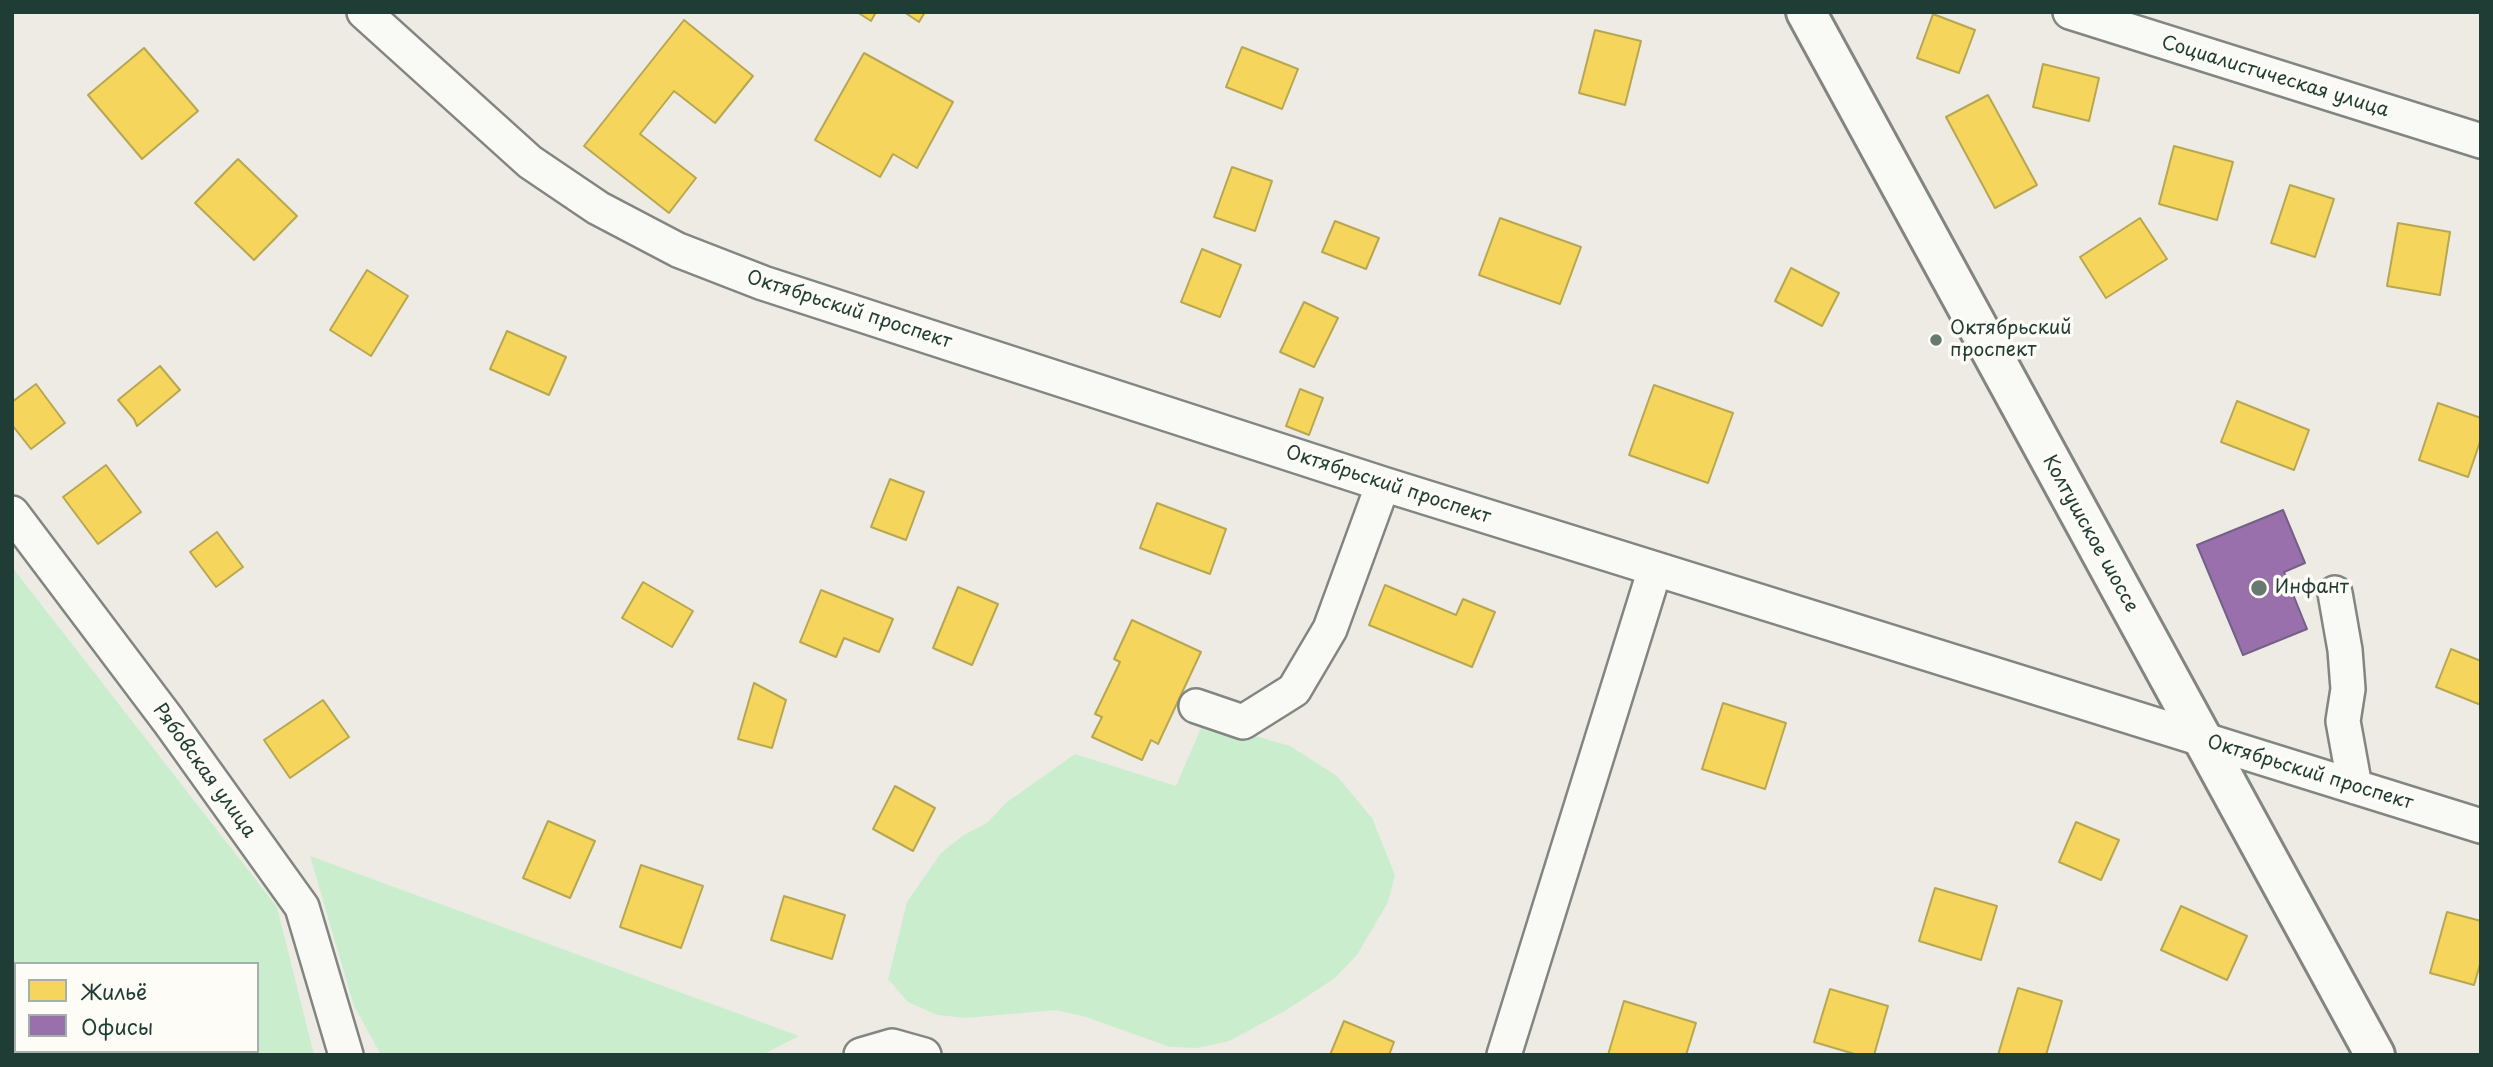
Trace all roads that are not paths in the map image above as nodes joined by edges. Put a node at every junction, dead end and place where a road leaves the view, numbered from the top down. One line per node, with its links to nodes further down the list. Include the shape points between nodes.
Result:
1 (364, 12): 5 (street, Октябрьский проспект, via 530,162 598,208 678,250 763,283)
2 (1806, 12): 10 (main road, Колтушское шоссе)
3 (2070, 12): 4 (street, Социалистическая улица)
4 (2481, 141)
5 (1383, 484): 7 (street, Октябрьский проспект); 9 (street, via 1330,629 1294,690 1243,722)
6 (12, 513): 13 (street, Рябовская улица, via 302,907)
7 (1655, 569): 10 (street, Октябрьский проспект); 16 (street)
8 (2335, 593): 11 (street, via 2348,689 2343,721)
9 (1196, 706)
10 (2203, 740): 11 (street, Октябрьский проспект); 17 (main road, Колтушское шоссе)
11 (2355, 787): 12 (street, Октябрьский проспект)
12 (2481, 826)
13 (346, 1055)
14 (861, 1055): 15 (street, via 892,1046)
15 (925, 1055)
16 (1504, 1055)
17 (2375, 1055)

